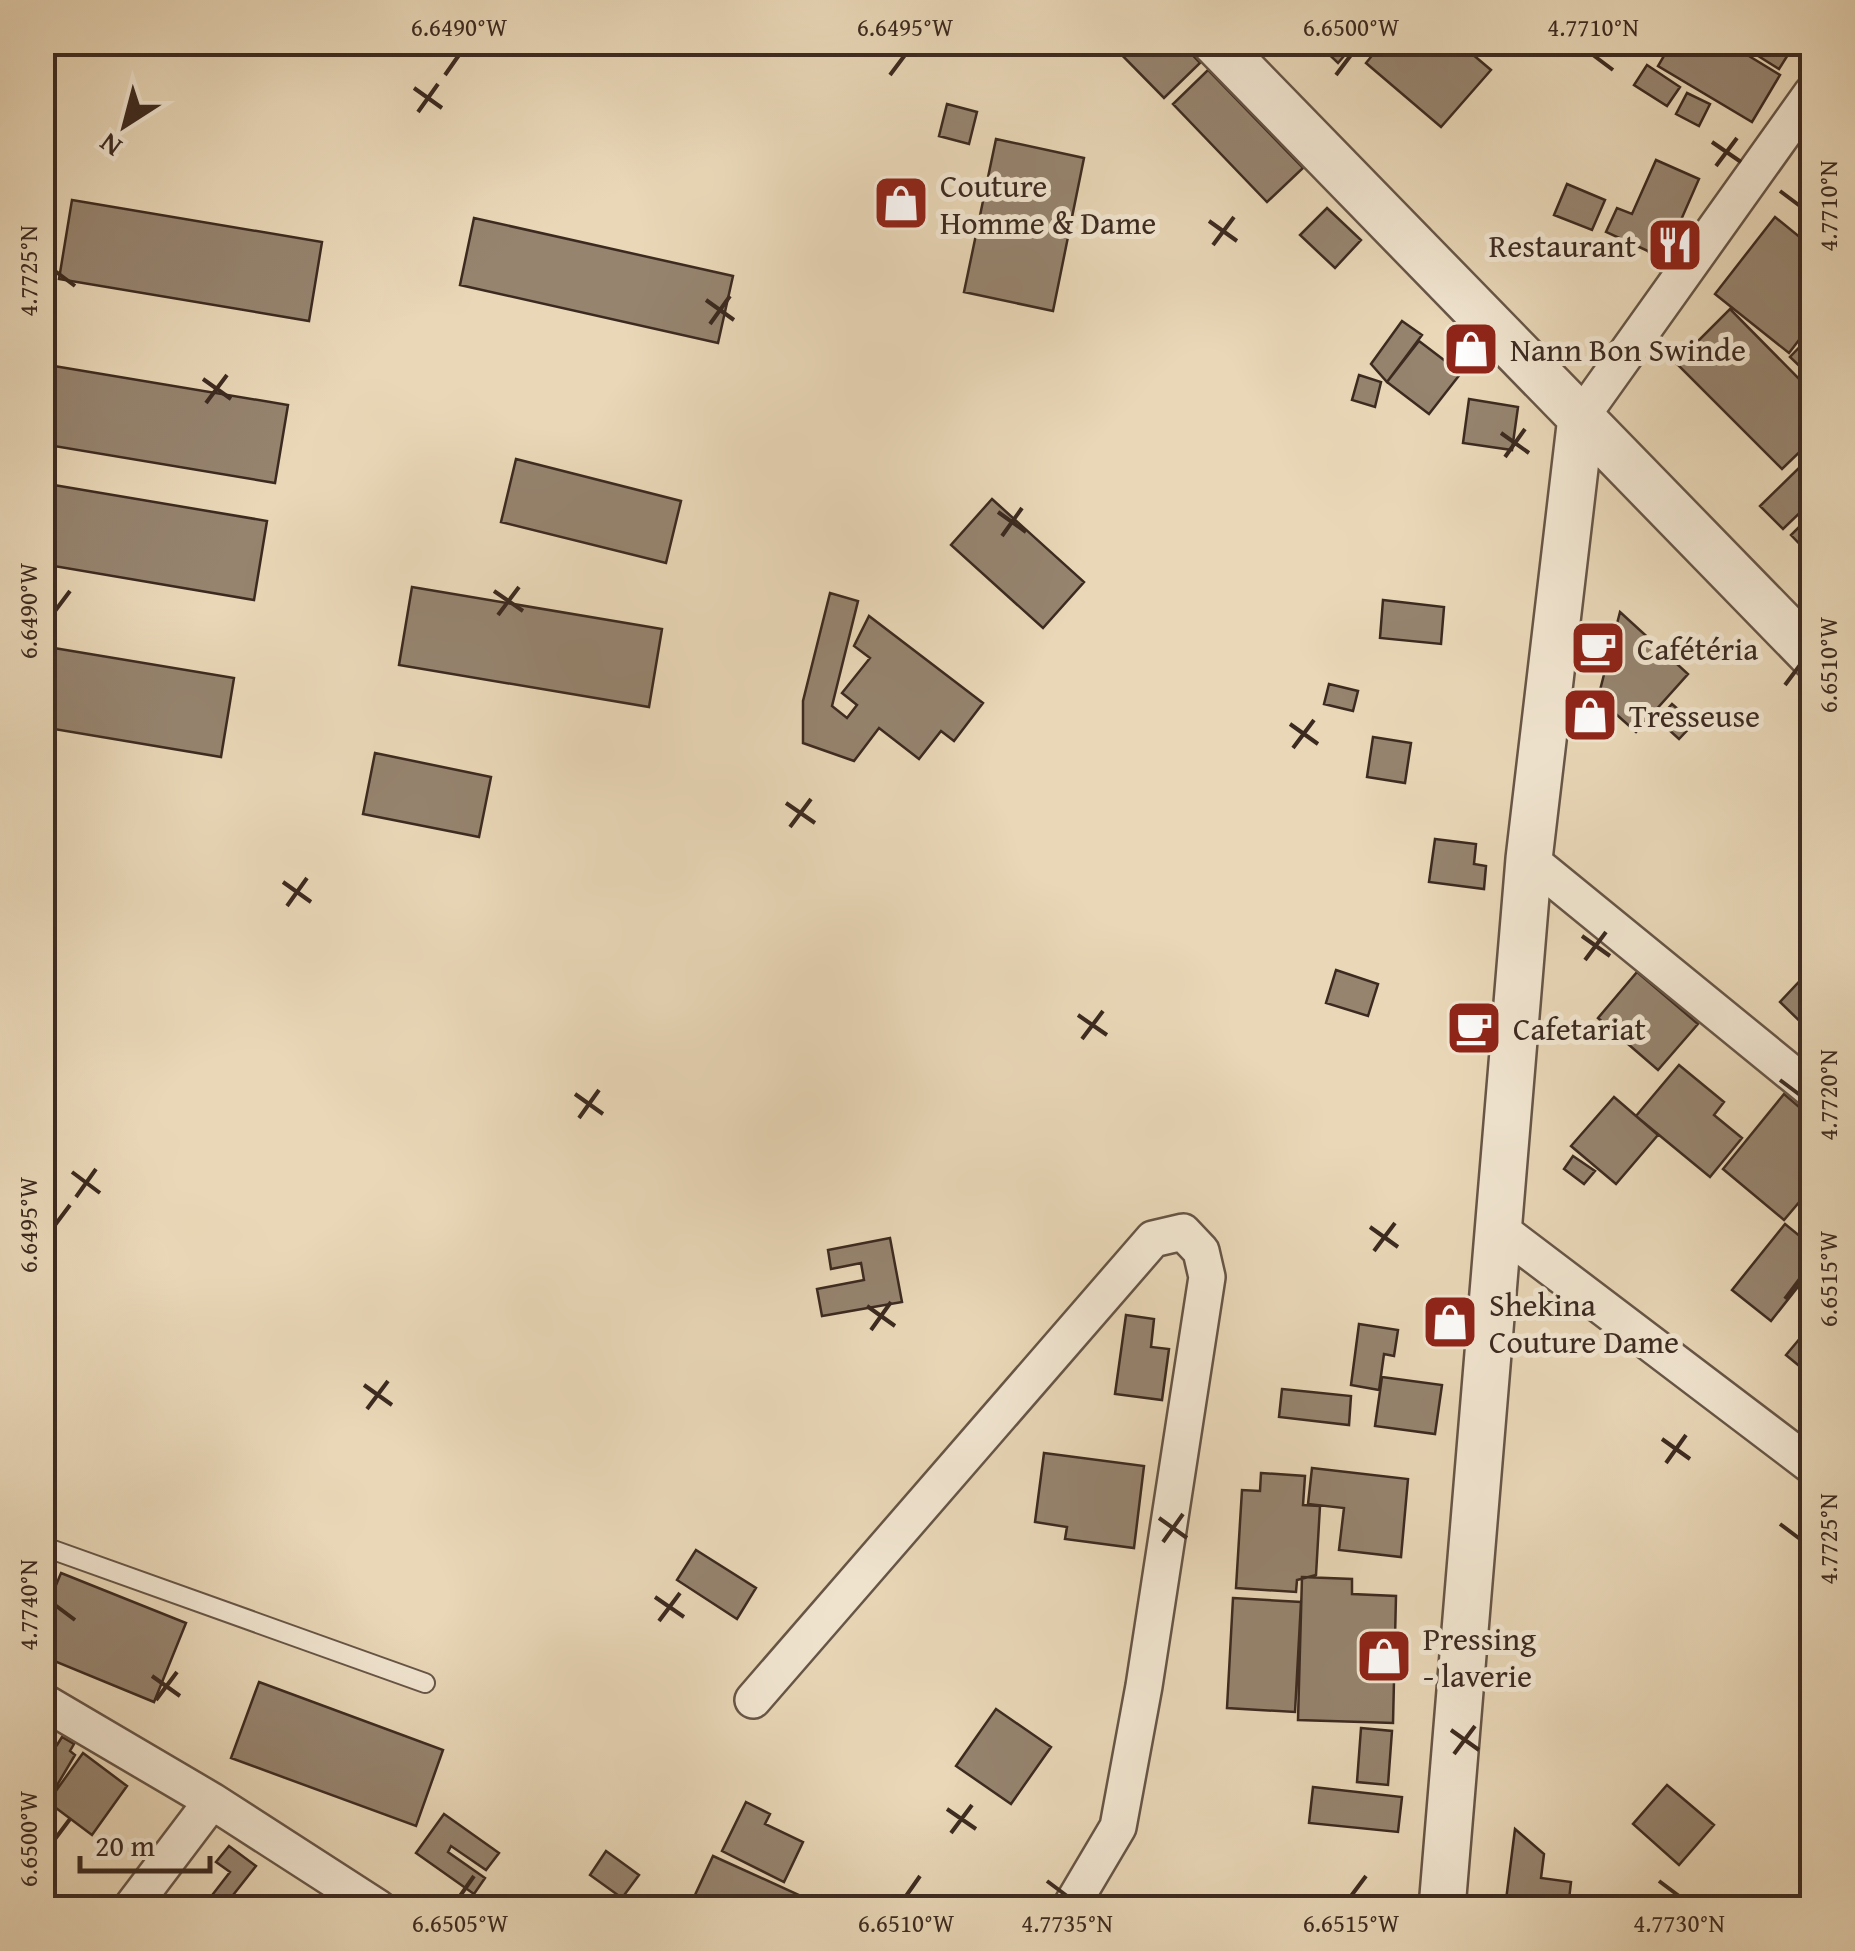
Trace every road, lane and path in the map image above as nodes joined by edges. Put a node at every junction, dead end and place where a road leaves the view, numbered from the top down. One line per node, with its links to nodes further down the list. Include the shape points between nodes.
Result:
1 (1216, 42): 3 (street)
2 (1812, 93): 3 (street)
3 (1581, 417): 4 (street); 5 (street)
4 (1812, 655)
5 (1528, 859): 6 (street); 7 (street)
6 (1812, 1090)
7 (1497, 1226): 8 (street); 17 (street)
8 (1812, 1466)
9 (42, 1546): 10 (lane)
10 (425, 1684)
11 (752, 1700): 16 (street, via 1153,1239 1183,1232 1201,1252 1207,1277 1144,1686 1118,1828)
12 (42, 1701): 13 (street)
13 (212, 1801): 14 (street); 15 (street)
14 (131, 1908)
15 (378, 1908)
16 (1070, 1908)
17 (1442, 1908)

